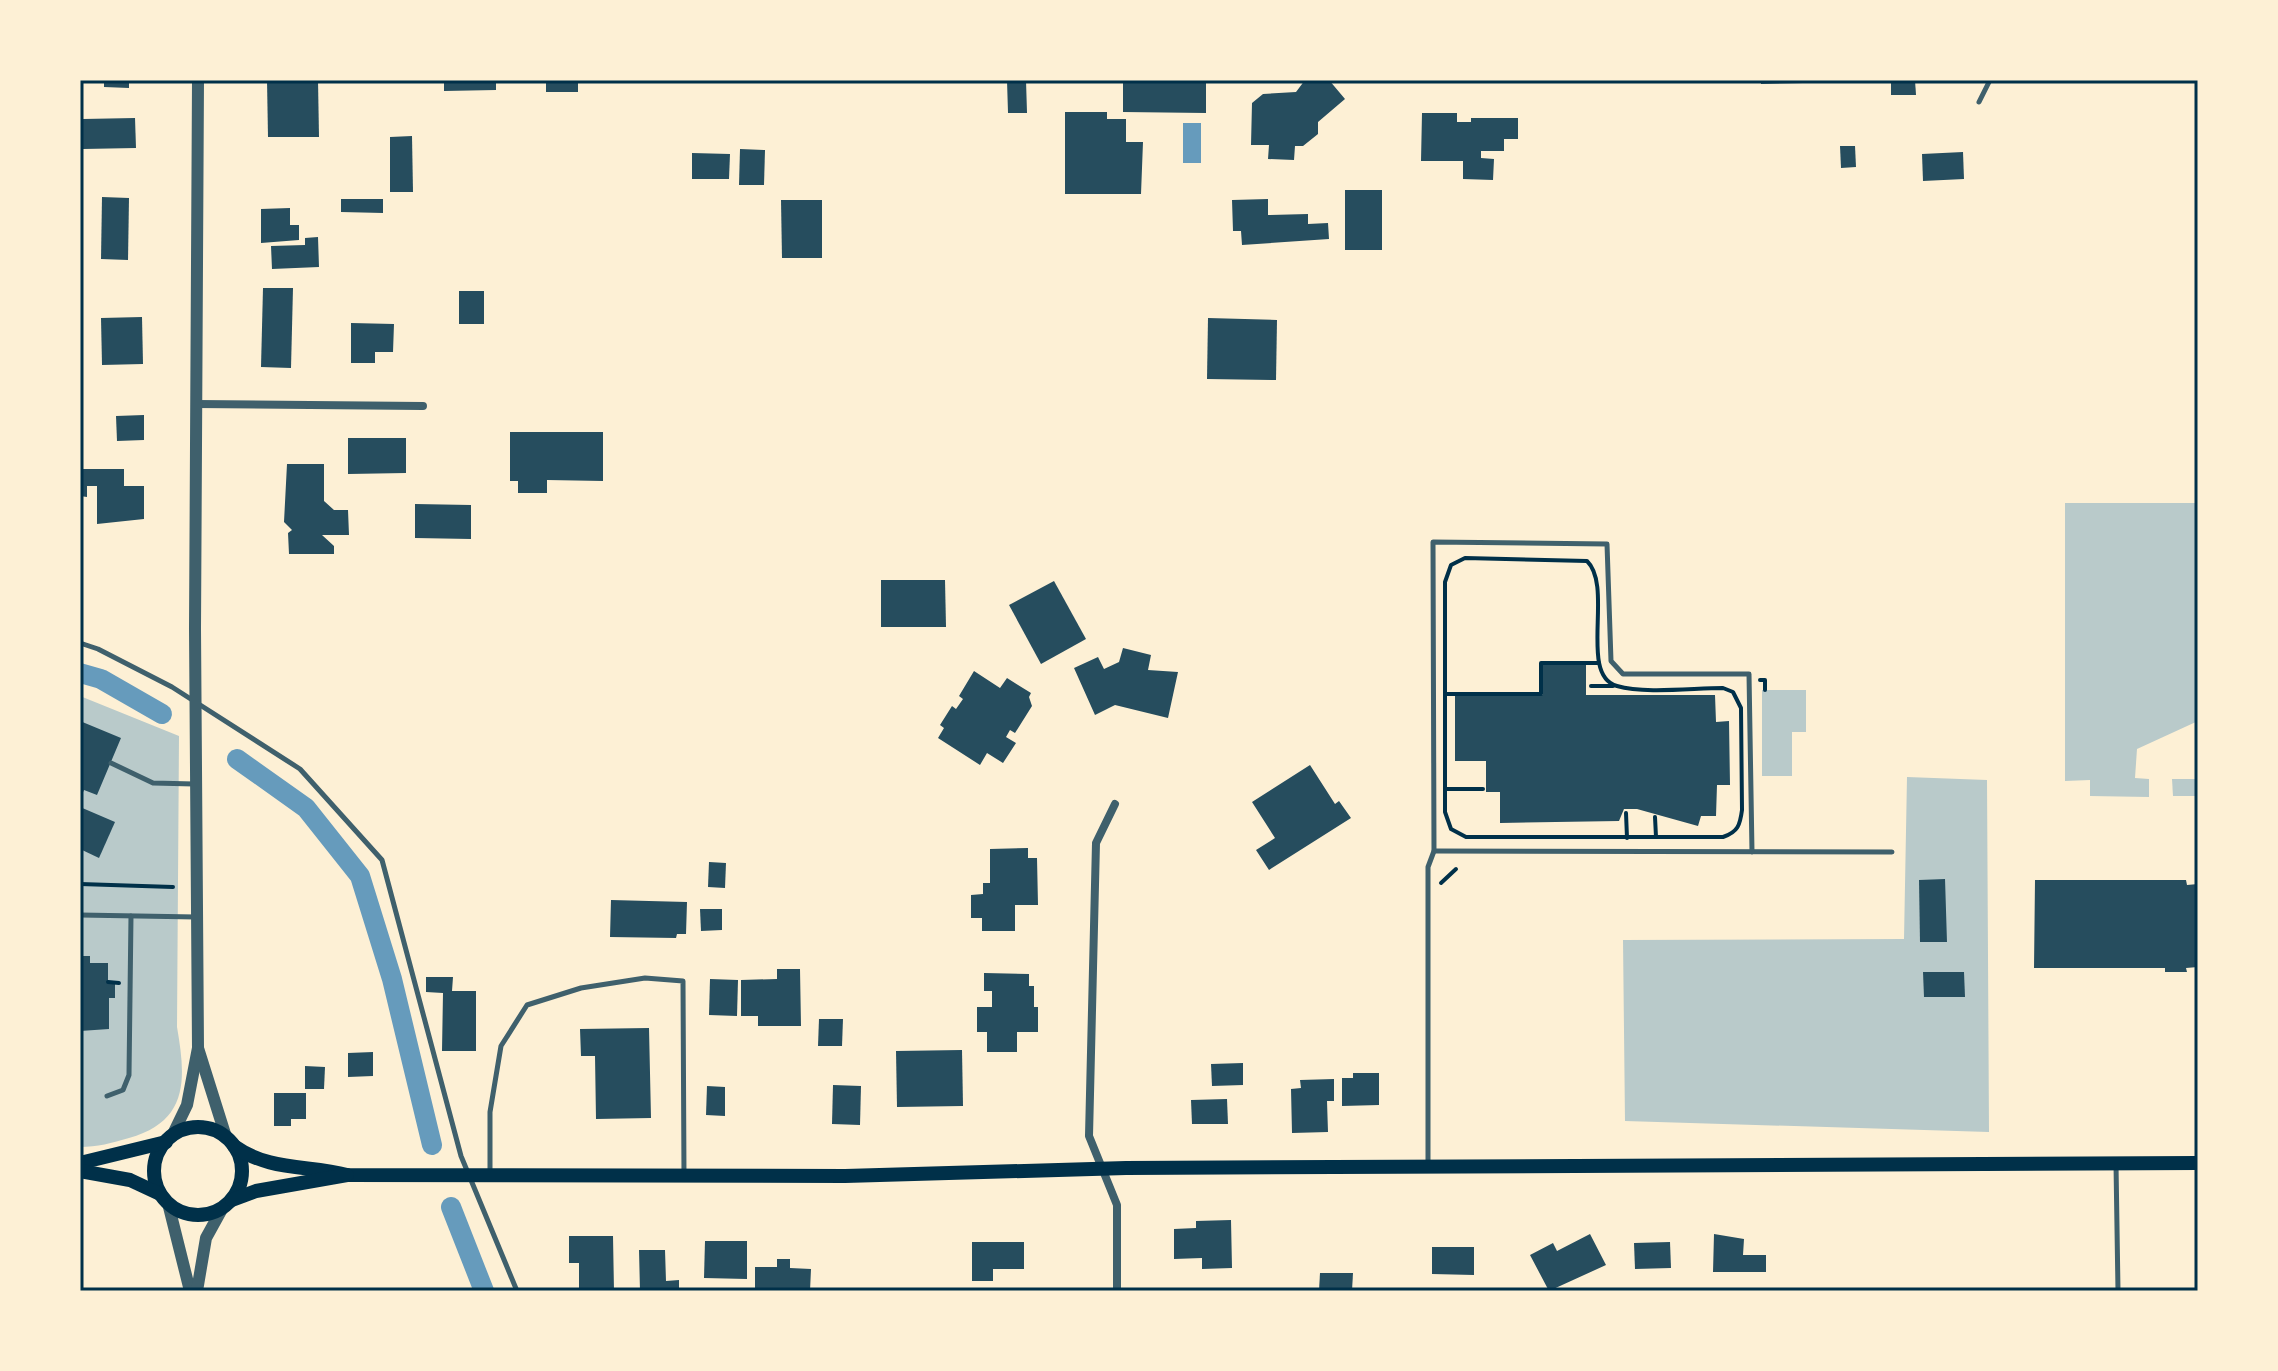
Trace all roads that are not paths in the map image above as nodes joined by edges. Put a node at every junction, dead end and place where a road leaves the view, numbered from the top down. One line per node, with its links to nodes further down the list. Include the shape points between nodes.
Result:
1 (198, 80): 4 (street)
2 (1990, 80): 3 (lane)
3 (1979, 102)
4 (196, 404): 5 (street); 7 (street)
5 (423, 406)
6 (80, 643): 7 (lane)
7 (197, 703): 9 (street); 27 (lane, via 300,769 382,860)
8 (111, 763): 9 (lane, via 153,783)
9 (198, 784): 16 (street)
10 (1115, 804): 25 (street, via 1096,843 1089,1136)
11 (1434, 851): 12 (lane); 12 (lane, via 1433,542 1607,544 1611,661 1623,674 1749,674); 24 (lane, via 1428,867)
12 (1752, 852): 13 (lane)
13 (1892, 852)
14 (80, 915): 15 (lane)
15 (131, 916): 16 (lane); 18 (lane, via 129,1075 123,1090)
16 (197, 917): 17 (street)
17 (198, 1048): 19 (street, via 187,1105); 20 (street)
18 (107, 1096)
19 (169, 1139): 20 (main road, via 197,1128 211,1129); 21 (main road); 31 (main road, via 154,1169)
20 (230, 1142): 29 (main road, via 273,1165); 32 (main road, via 242,1173)
21 (80, 1163)
22 (2116, 1163): 23 (main road); 24 (main road); 37 (lane)
23 (2198, 1163)
24 (1428, 1166): 25 (main road)
25 (1103, 1168): 30 (main road); 36 (street, via 1117,1205)
26 (80, 1171): 31 (main road, via 130,1180)
27 (469, 1174): 28 (main road); 29 (main road); 35 (lane)
28 (490, 1174): 30 (main road); 30 (lane, via 490,1112 501,1046 527,1005 581,988 645,978 683,981)
29 (347, 1175): 32 (main road, via 256,1191)
30 (684, 1176)
31 (164, 1199): 32 (main road, via 195,1215); 33 (street)
32 (227, 1204): 34 (street, via 206,1238)
33 (190, 1291)
34 (197, 1291)
35 (517, 1291)
36 (1117, 1291)
37 (2118, 1291)

